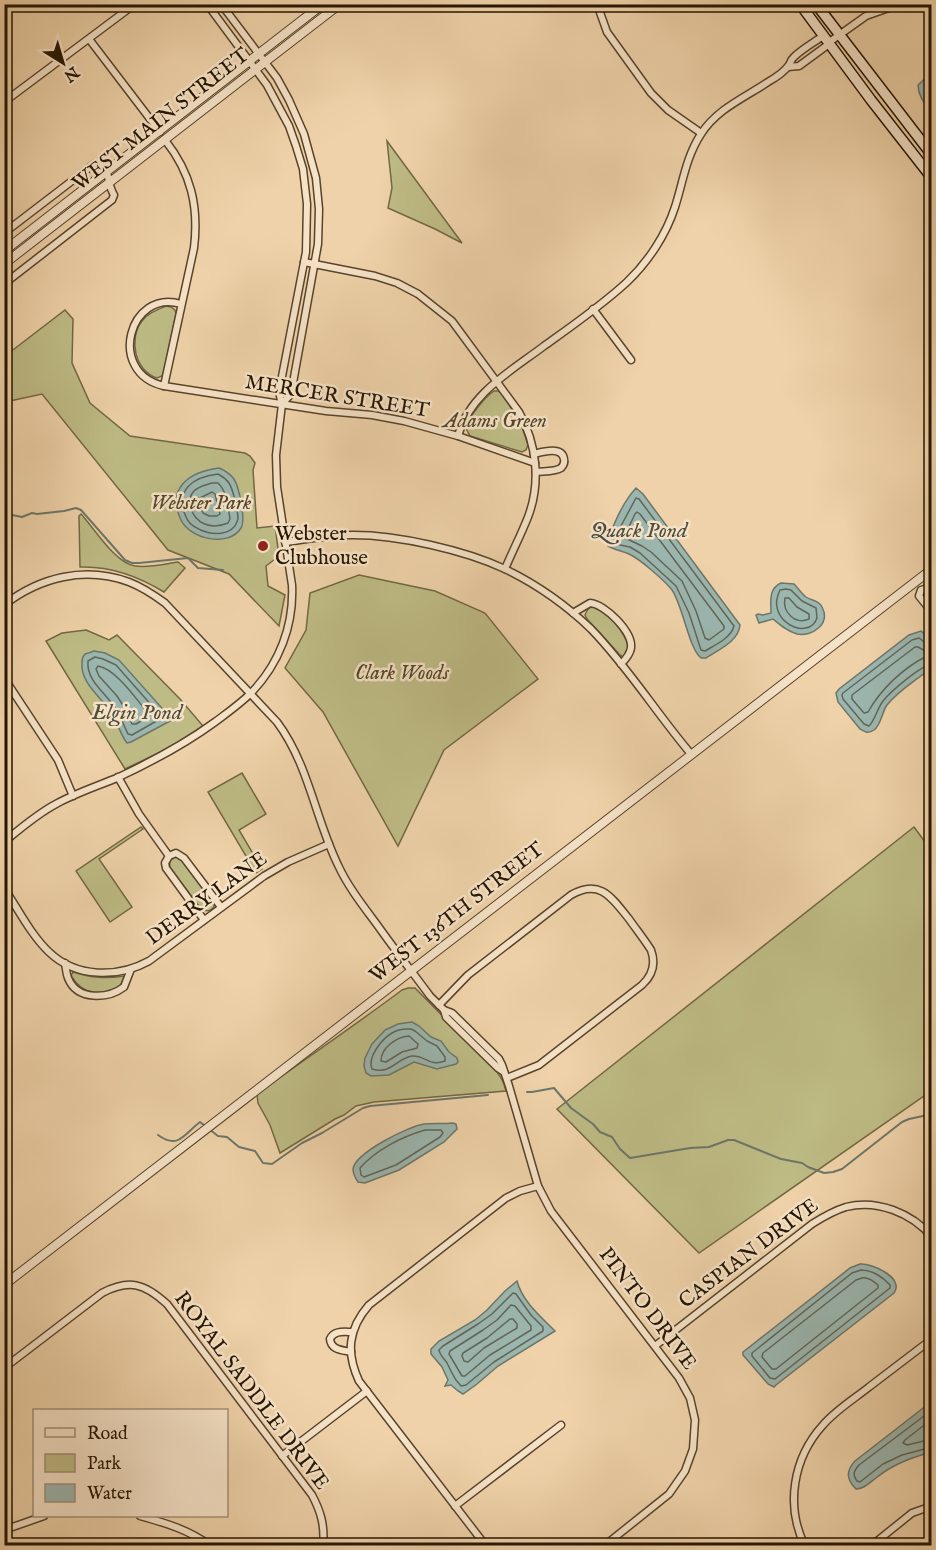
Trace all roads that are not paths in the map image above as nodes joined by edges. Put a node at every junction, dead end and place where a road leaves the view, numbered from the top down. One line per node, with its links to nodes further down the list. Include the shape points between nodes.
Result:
1 (135, 4): 11 (street)
2 (207, 4): 14 (street)
3 (221, 4): 13 (street)
4 (323, 4): 13 (street, WEST MAIN STREET)
5 (340, 4): 15 (street, WEST MAIN STREET)
6 (597, 4): 20 (street, via 613,42 651,93)
7 (800, 4): 12 (main road)
8 (816, 4): 10 (main road)
9 (900, 4): 10 (street, via 866,16)
10 (840, 36): 12 (street); 22 (main road)
11 (89, 39): 18 (street); 19 (street)
12 (827, 41): 16 (street, via 799,66); 16 (street, via 792,58); 24 (main road)
13 (260, 55): 14 (street, WEST MAIN STREET); 15 (street)
14 (250, 62): 17 (street); 19 (street, WEST MAIN STREET)
15 (265, 62): 17 (street, WEST MAIN STREET); 29 (street, via 299,120 314,170 319,209)
16 (788, 67): 20 (street, via 725,109)
17 (256, 69): 21 (street, WEST MAIN STREET); 27 (street, via 283,113 300,156 307,204)
18 (4, 102)
19 (160, 132): 23 (street, WEST MAIN STREET)
20 (701, 133): 32 (street, via 659,242 633,276)
21 (165, 140): 23 (street, WEST MAIN STREET); 31 (street, via 180,160 194,198 194,248)
22 (932, 155)
23 (108, 177): 25 (street, via 102,164 97,163); 26 (street, WEST MAIN STREET); 28 (street, WEST MAIN STREET); 30 (street, via 112,200)
24 (932, 178)
25 (4, 233)
26 (4, 251)
27 (304, 262): 29 (street); 36 (street, via 279,392)
28 (4, 264)
29 (315, 264): 34 (street, via 375,276 418,294 452,321); 36 (street, via 291,394)
30 (4, 284)
31 (181, 304): 35 (street); 35 (street, via 170,301 147,310 135,323 130,338 131,356 138,370)
32 (593, 309): 33 (street); 34 (street)
33 (631, 360)
34 (496, 381): 37 (street, via 471,408); 38 (street, via 525,422)
35 (164, 386): 36 (street, MERCER STREET)
36 (282, 404): 37 (street, MERCER STREET, via 389,418); 41 (street, via 276,462)
37 (458, 436): 39 (street, MERCER STREET)
38 (534, 454): 39 (street); 40 (street, via 558,452 564,458 562,467)
39 (535, 463): 40 (street)
40 (536, 472): 43 (street, via 529,515)
41 (285, 542): 43 (street, via 337,535 390,537); 52 (street, via 292,598 288,629 276,659)
42 (932, 568): 44 (street, WEST 136TH STREET)
43 (505, 569): 49 (street)
44 (914, 582): 45 (street); 54 (street, WEST 136TH STREET)
45 (921, 590): 46 (street, via 926,589); 48 (street, via 919,596)
46 (932, 597)
47 (4, 605): 52 (street, PINTO DRIVE, via 50,579 84,574 129,582 165,603)
48 (932, 612)
49 (573, 613): 50 (street); 50 (street, via 595,603 615,618 631,640 631,651)
50 (621, 664): 54 (street)
51 (4, 678): 57 (street, via 58,760)
52 (250, 694): 56 (street, via 178,747); 59 (street, PINTO DRIVE, via 292,744)
53 (932, 753): 55 (street)
54 (691, 754): 66 (street, WEST 136TH STREET)
55 (932, 765)
56 (118, 777): 57 (street); 60 (street)
57 (73, 796): 58 (street, via 38,815)
58 (4, 842)
59 (328, 844): 62 (street, DERRY LANE, via 275,869); 66 (street, PINTO DRIVE, via 358,899)
60 (169, 856): 62 (street, via 176,853 184,858); 63 (street, via 166,868)
61 (4, 888): 64 (street, via 43,945)
62 (221, 907): 63 (street, DERRY LANE)
63 (204, 920): 65 (street, DERRY LANE, via 156,956)
64 (65, 963): 65 (street, DERRY LANE, via 104,974); 65 (street, via 68,978 76,989 98,996 124,987)
65 (131, 969)
66 (412, 972): 67 (street, PINTO DRIVE); 71 (street, WEST 136TH STREET)
67 (439, 1005): 68 (street, PINTO DRIVE, via 499,1059); 68 (street, via 468,975 571,896 583,889 609,896 648,945 653,955 652,972 646,981 539,1065)
68 (505, 1075): 69 (street, PINTO DRIVE)
69 (538, 1186): 72 (street, via 506,1198 369,1305); 74 (street, PINTO DRIVE, via 551,1211)
70 (932, 1237): 74 (street, CASPIAN DRIVE, via 912,1219 883,1207 860,1205 835,1211 812,1224)
71 (4, 1285)
72 (352, 1332): 75 (street); 75 (street, via 336,1333 330,1339 333,1347)
73 (932, 1339): 89 (street, via 839,1410 812,1437 799,1464 794,1494 795,1516)
74 (655, 1346): 88 (street, PINTO DRIVE, via 690,1398 695,1420 693,1449 685,1471 669,1494)
75 (351, 1352): 77 (street, via 352,1365)
76 (4, 1368): 79 (street, ROYAL SADDLE DRIVE, via 102,1293 123,1285 144,1287 166,1304)
77 (367, 1391): 79 (street); 80 (street)
78 (561, 1425): 80 (street)
79 (282, 1456): 86 (street, ROYAL SADDLE DRIVE, via 317,1504 324,1526)
80 (455, 1506): 87 (street)
81 (932, 1506): 90 (street, via 912,1513)
82 (39, 1517): 84 (street)
83 (146, 1517): 85 (street, via 184,1529)
84 (4, 1530)
85 (211, 1545)
86 (322, 1545)
87 (486, 1545)
88 (604, 1545)
89 (805, 1545)
90 (871, 1545)

